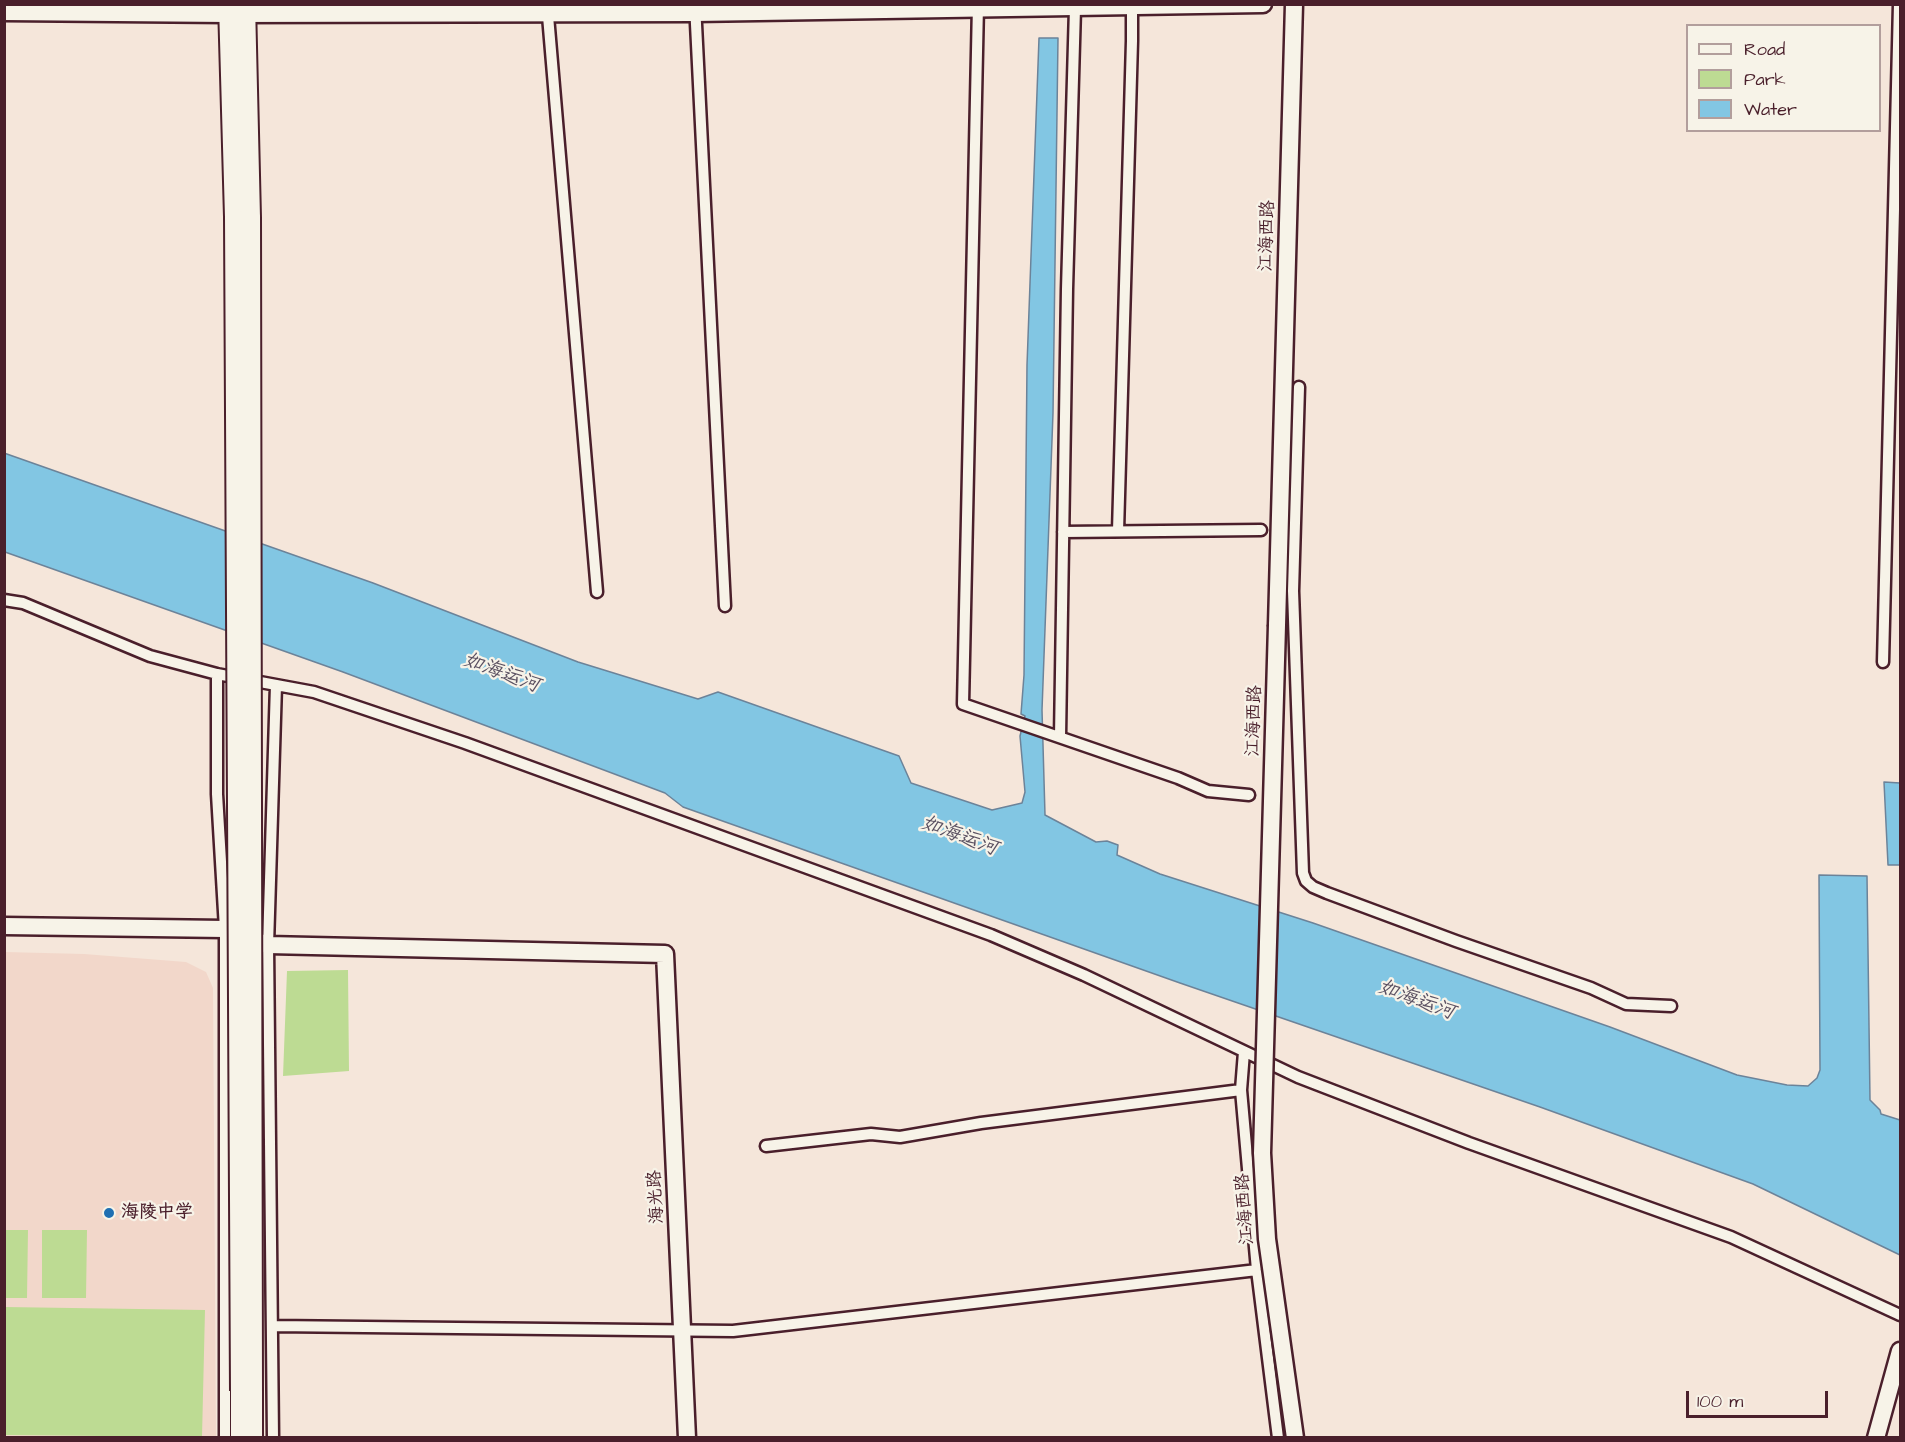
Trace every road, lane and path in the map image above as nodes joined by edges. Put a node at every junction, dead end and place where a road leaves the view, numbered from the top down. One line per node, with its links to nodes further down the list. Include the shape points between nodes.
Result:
1 (1263, 4): 5 (street)
2 (1294, 4): 42 (street, 江海西路, bridge, via 1262,1153 1267,1239)
3 (1899, 4): 18 (street)
4 (978, 7): 7 (street); 9 (street); 21 (street, via 963,704)
5 (1132, 7): 7 (street); 13 (street)
6 (547, 8): 8 (street); 9 (street); 15 (street)
7 (1075, 8): 14 (street)
8 (237, 9): 10 (street); 35 (main road, bridge, via 243,217)
9 (695, 9): 17 (street)
10 (4, 12)
11 (1299, 387): 26 (street, via 1293,591 1302,873 1306,882 1313,888 1626,1004)
12 (1261, 530): 13 (street)
13 (1118, 531): 14 (street)
14 (1063, 532): 21 (street)
15 (597, 592)
16 (4, 600): 19 (street, via 23,603 150,656)
17 (725, 606)
18 (1884, 662)
19 (217, 674): 20 (street); 24 (street, via 217,794)
20 (276, 685): 25 (street); 27 (street, via 315,692 465,743 991,935)
21 (1059, 737): 22 (street, via 1208,791)
22 (1249, 795)
23 (4, 926): 24 (street)
24 (225, 929): 25 (street); 36 (street)
25 (268, 945): 32 (street); 33 (street, 海光路, via 665,954)
26 (1671, 1006)
27 (1244, 1052): 28 (street); 31 (street, via 1448,1135 1731,1237)
28 (1241, 1090): 29 (street, via 900,1137 871,1134); 30 (street)
29 (766, 1146)
30 (1257, 1270): 33 (street, via 733,1331); 41 (street)
31 (1900, 1315)
32 (273, 1326): 33 (street); 39 (street)
33 (682, 1332): 40 (street, 海光路)
34 (1900, 1352): 43 (street)
35 (247, 1391): 37 (main road); 38 (main road)
36 (225, 1437)
37 (240, 1437)
38 (253, 1437)
39 (273, 1437)
40 (687, 1437)
41 (1278, 1437)
42 (1295, 1437)
43 (1875, 1437)

